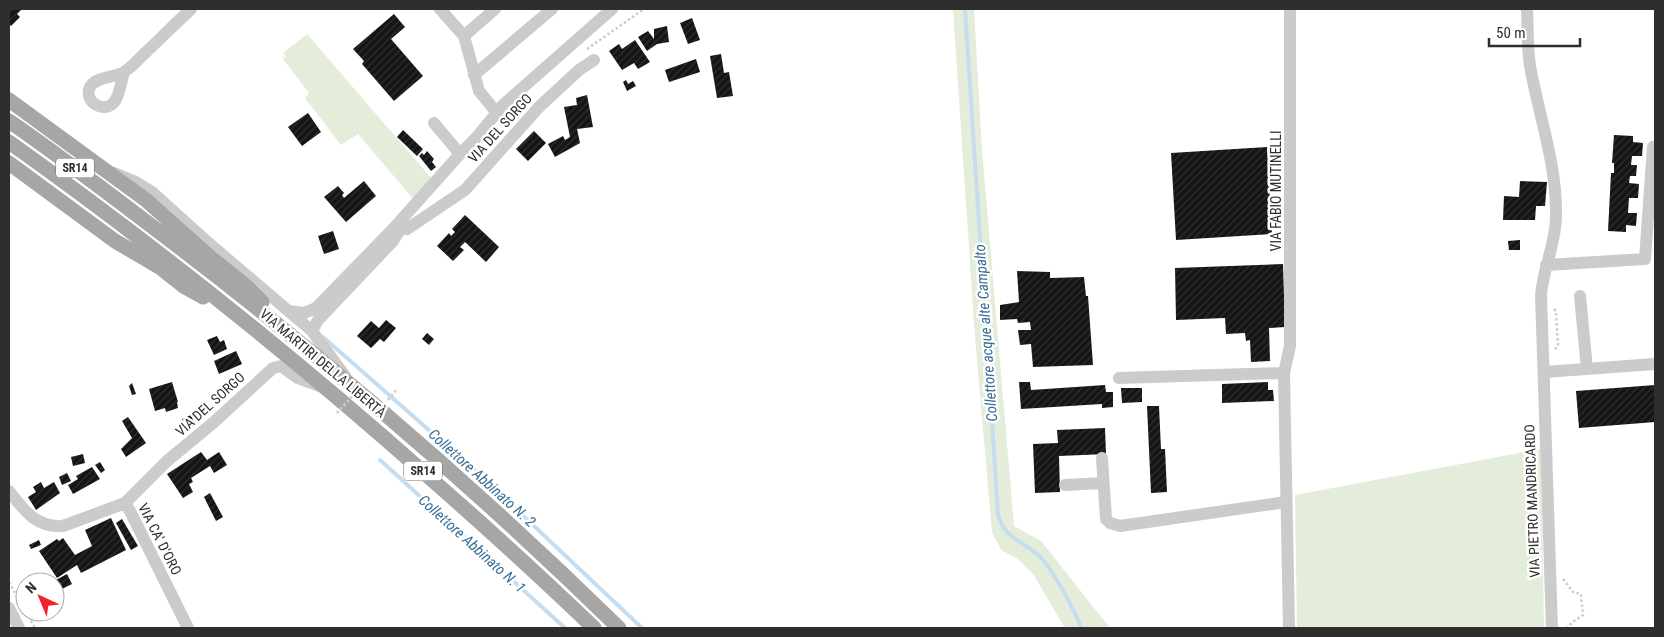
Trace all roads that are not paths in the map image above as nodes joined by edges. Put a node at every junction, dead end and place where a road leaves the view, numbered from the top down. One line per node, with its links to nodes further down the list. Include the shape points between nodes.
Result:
1 (191, 9): 10 (street)
2 (440, 9): 8 (street)
3 (495, 9): 8 (street)
4 (552, 9): 11 (street)
5 (612, 9): 13 (street)
6 (1290, 9): 31 (street, VIA FABIO MUTINELLI, via 1290,346)
7 (1527, 9): 22 (street, VIA PIETRO MANDRICARDO, via 1530,64 1552,166 1556,206 1555,232)
8 (464, 36): 11 (street)
9 (594, 60): 21 (street, VIA DEL SORGO, via 539,107 465,190 408,229)
10 (124, 72)
11 (474, 75): 13 (street, via 479,91)
12 (9, 100): 20 (main road, SR14)
13 (497, 113): 18 (street)
14 (9, 121): 27 (main road, VIA MARTIRI DELLA LIBERTÀ / SR14, via 140,217)
15 (434, 123): 18 (street, VIA DEL SORGO)
16 (9, 142): 25 (main road, VIA MARTIRI DELLA LIBERTÀ / SR14)
17 (1653, 147): 22 (street, via 1645,259)
18 (460, 154): 21 (street, VIA DEL SORGO)
19 (9, 163): 25 (main road, SR14, via 115,241 161,268 184,287)
20 (103, 168): 24 (street, via 152,192); 27 (main road, SR14, via 152,205 246,286)
21 (401, 224): 24 (street, VIA DEL SORGO, via 316,308 304,313); 26 (street, VIA DEL SORGO, via 394,241 318,320)
22 (1546, 265): 30 (street, VIA PIETRO MANDRICARDO, via 1541,295)
23 (1580, 296): 29 (street)
24 (289, 310): 26 (street)
25 (246, 322): 34 (main road, VIA MARTIRI DELLA LIBERTÀ / SR14)
26 (312, 331): 33 (street)
27 (304, 346): 33 (main road, VIA MARTIRI DELLA LIBERTÀ / SR14)
28 (1655, 364): 29 (street)
29 (1587, 369): 30 (street)
30 (1549, 372): 47 (street, VIA PIETRO MANDRICARDO)
31 (1284, 373): 32 (street); 39 (street, VIA FABIO MUTINELLI)
32 (1120, 378)
33 (359, 385): 45 (main road, VIA MARTIRI DELLA LIBERTÀ / SR14)
34 (327, 389): 40 (street, VIA DEL SORGO, via 298,378 280,366 273,368 167,461); 44 (main road, VIA MARTIRI DELLA LIBERTÀ / SR14, via 480,522)
35 (1102, 458): 36 (street)
36 (1104, 483): 37 (street); 39 (street, via 1106,519 1120,526)
37 (1065, 485)
38 (9, 491): 40 (street, VIA CA' D'ORO, via 31,516 53,526 63,526)
39 (1286, 502): 46 (street, VIA FABIO MUTINELLI)
40 (125, 503): 43 (street, VIA CA' D'ORO)
41 (9, 608): 42 (street)
42 (19, 628)
43 (188, 628)
44 (594, 628)
45 (619, 628)
46 (1290, 628)
47 (1552, 628)

